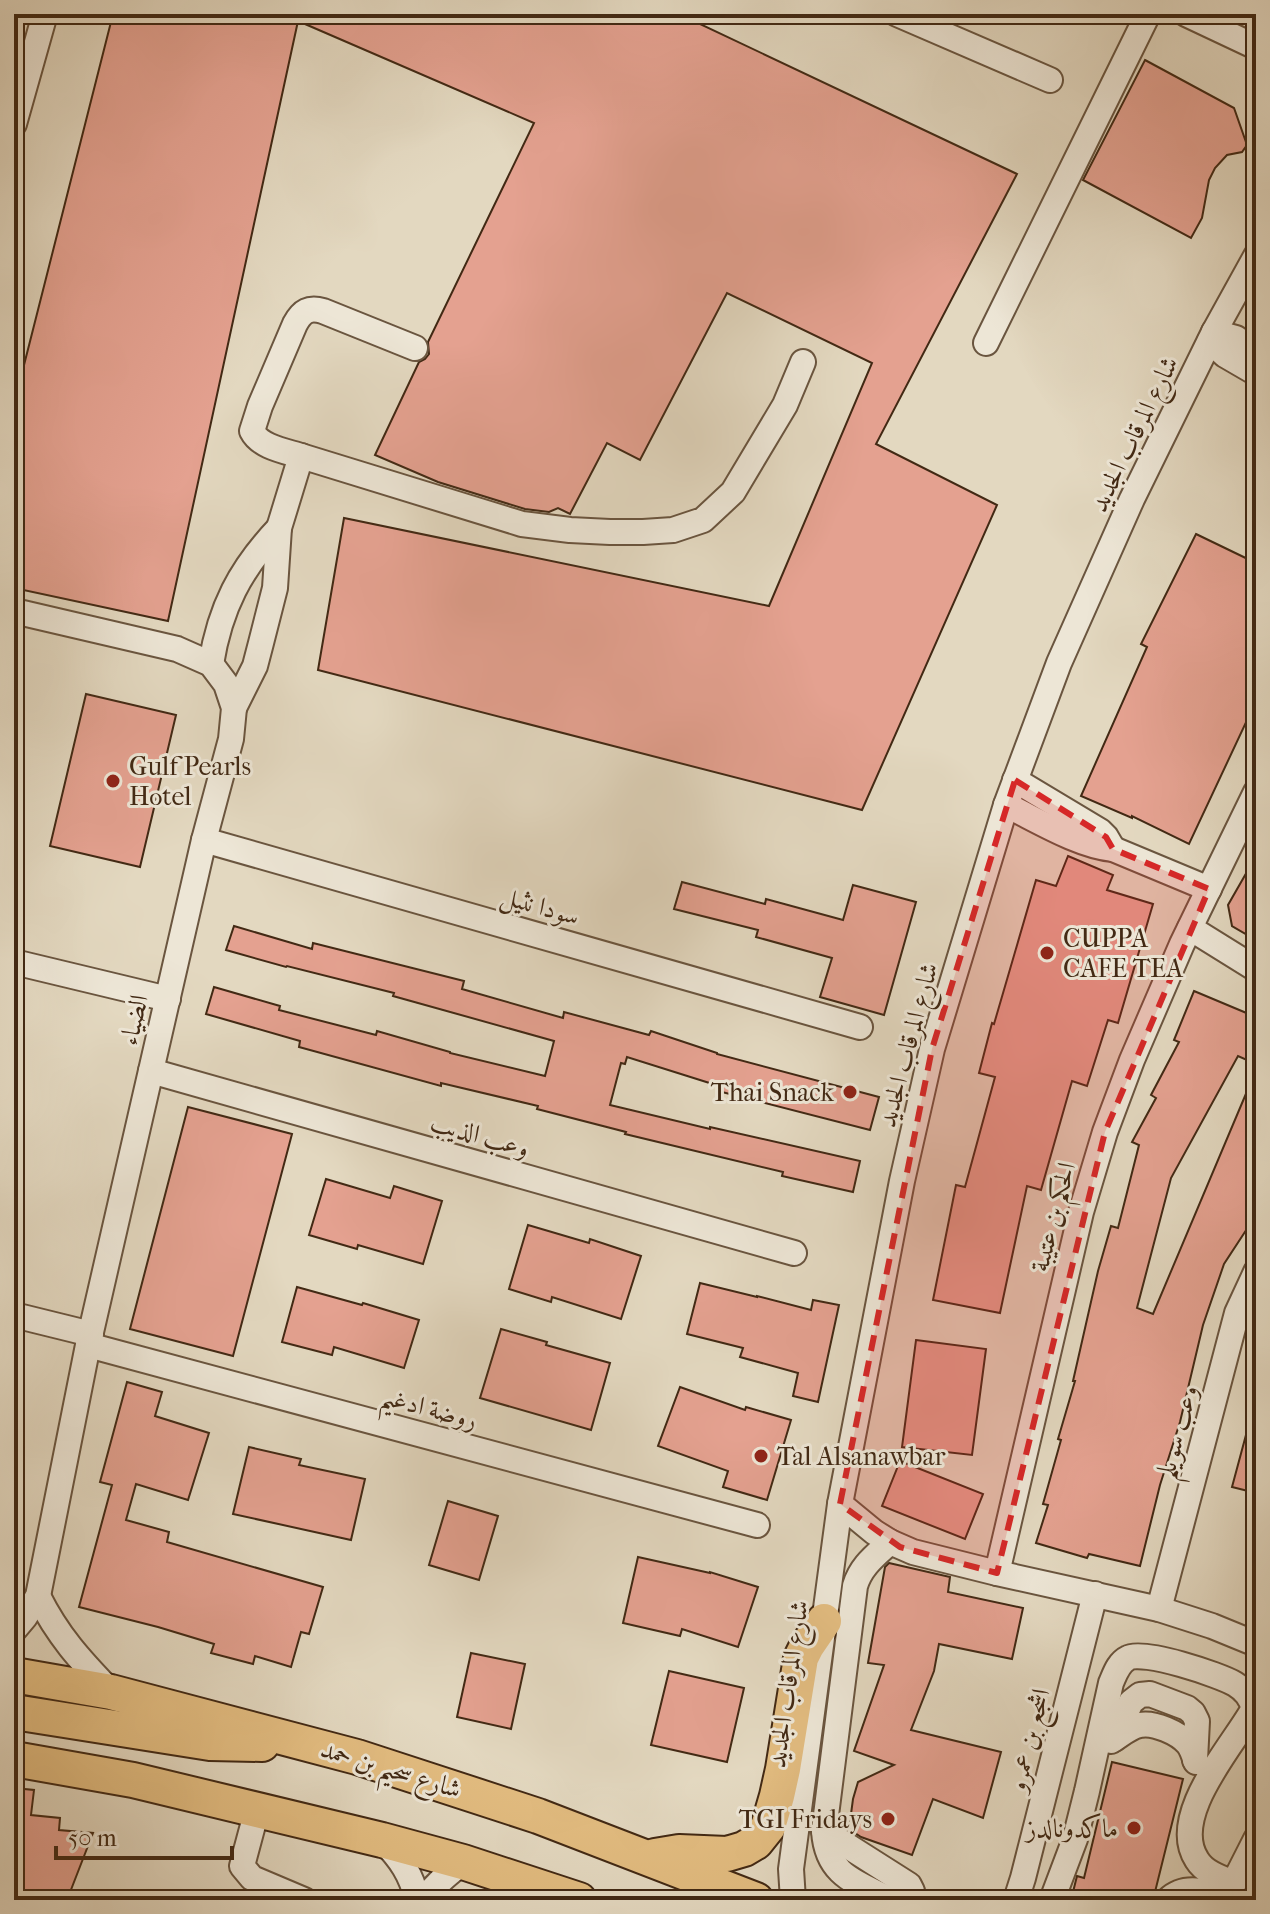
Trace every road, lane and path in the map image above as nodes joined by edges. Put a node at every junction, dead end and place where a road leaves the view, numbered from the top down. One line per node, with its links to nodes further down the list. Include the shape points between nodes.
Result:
1 (45, 14): 7 (street)
2 (897, 14): 6 (street)
3 (1148, 14): 10 (street)
4 (1186, 14): 5 (street)
5 (1256, 47)
6 (1050, 80)
7 (14, 124)
8 (1256, 256): 9 (street, شارع المرقاب الجديد)
9 (1212, 336): 12 (street, via 1236,338); 14 (street, via 1225,355); 20 (street, شارع المرقاب الجديد, via 1059,663)
10 (986, 343)
11 (415, 348): 15 (street, via 323,311 300,315 252,431 259,441)
12 (1256, 352)
13 (803, 362): 15 (street, via 785,405 733,492 703,520 673,530 610,532 522,524)
14 (1256, 373)
15 (301, 456): 16 (street)
16 (279, 528): 18 (street, via 259,548 229,596); 19 (street, via 268,616 255,666)
17 (14, 611): 18 (street, via 177,649)
18 (211, 664): 19 (street, via 226,684)
19 (234, 708): 23 (street, الضياء)
20 (1015, 780): 22 (street, شارع المرقاب الجديد); 24 (street, via 1100,831)
21 (1256, 792): 25 (street, الحكم بن عتيبة)
22 (1006, 805): 24 (street, via 1092,845); 36 (street, شارع المرقاب الجديد, via 932,1049)
23 (204, 840): 29 (street, الضياء); 30 (street, سودا نثيل)
24 (1113, 849): 25 (street)
25 (1209, 889): 26 (street, الحكم بن عتيبة)
26 (1190, 928): 28 (street); 39 (street, الحكم بن عتيبة, via 1132,1060 1081,1212)
27 (14, 962): 29 (street)
28 (1256, 969)
29 (168, 999): 31 (street, الضياء)
30 (860, 1027)
31 (151, 1071): 32 (street, وعب الذيب); 35 (street, الضياء)
32 (794, 1253)
33 (1256, 1272): 42 (street, وعب سويلم, via 1237,1313)
34 (14, 1315): 35 (street, روضة ادغيم)
35 (89, 1340): 37 (street, روضة ادغيم); 41 (street, الضياء)
36 (840, 1504): 38 (street); 43 (street, شارع المرقاب الجديد)
37 (757, 1525)
38 (890, 1542): 39 (street); 54 (street, via 869,1561 855,1586)
39 (997, 1573): 40 (street)
40 (1095, 1594): 42 (street); 61 (street, اشجع بن عمرو)
41 (38, 1596): 44 (street, الضياء); 47 (street, via 68,1646)
42 (1159, 1609): 45 (street)
43 (824, 1621): 59 (highway, via 801,1658 768,1827 756,1842 727,1854); 69 (street, شارع المرقاب الجديد, via 791,1869)
44 (14, 1630)
45 (1256, 1644)
46 (14, 1675): 47 (highway, شارع سحيم بن حمد)
47 (111, 1692): 49 (highway, شارع سحيم بن حمد)
48 (14, 1712): 49 (highway, via 210,1743)
49 (294, 1740): 59 (highway, شارع سحيم بن حمد, via 538,1816)
50 (1105, 1745): 52 (street, via 1131,1702 1150,1694 1193,1713 1195,1760); 52 (street, via 1111,1683 1126,1658 1137,1654 1178,1663 1233,1683 1249,1695 1254,1708); 55 (street)
51 (14, 1759): 53 (highway)
52 (1206, 1782): 57 (street, via 1194,1809)
53 (257, 1810): 56 (highway); 64 (street, via 242,1866 252,1878)
54 (824, 1831): 70 (street, via 825,1847 841,1873); 71 (street, via 909,1885)
55 (1075, 1839): 61 (street); 72 (street)
56 (382, 1840): 60 (highway); 65 (street, via 407,1870)
57 (1189, 1841): 62 (street, via 1197,1861); 63 (street)
58 (1256, 1841): 62 (street)
59 (648, 1857): 68 (highway, شارع سحيم بن حمد)
60 (463, 1862): 66 (street); 67 (highway)
61 (1018, 1894)
62 (1228, 1894): 63 (street, via 1189,1890)
63 (1169, 1898)
64 (304, 1900)
65 (417, 1900)
66 (424, 1900)
67 (579, 1900)
68 (756, 1900)
69 (793, 1900)
70 (891, 1900)
71 (912, 1900)
72 (1052, 1900)

